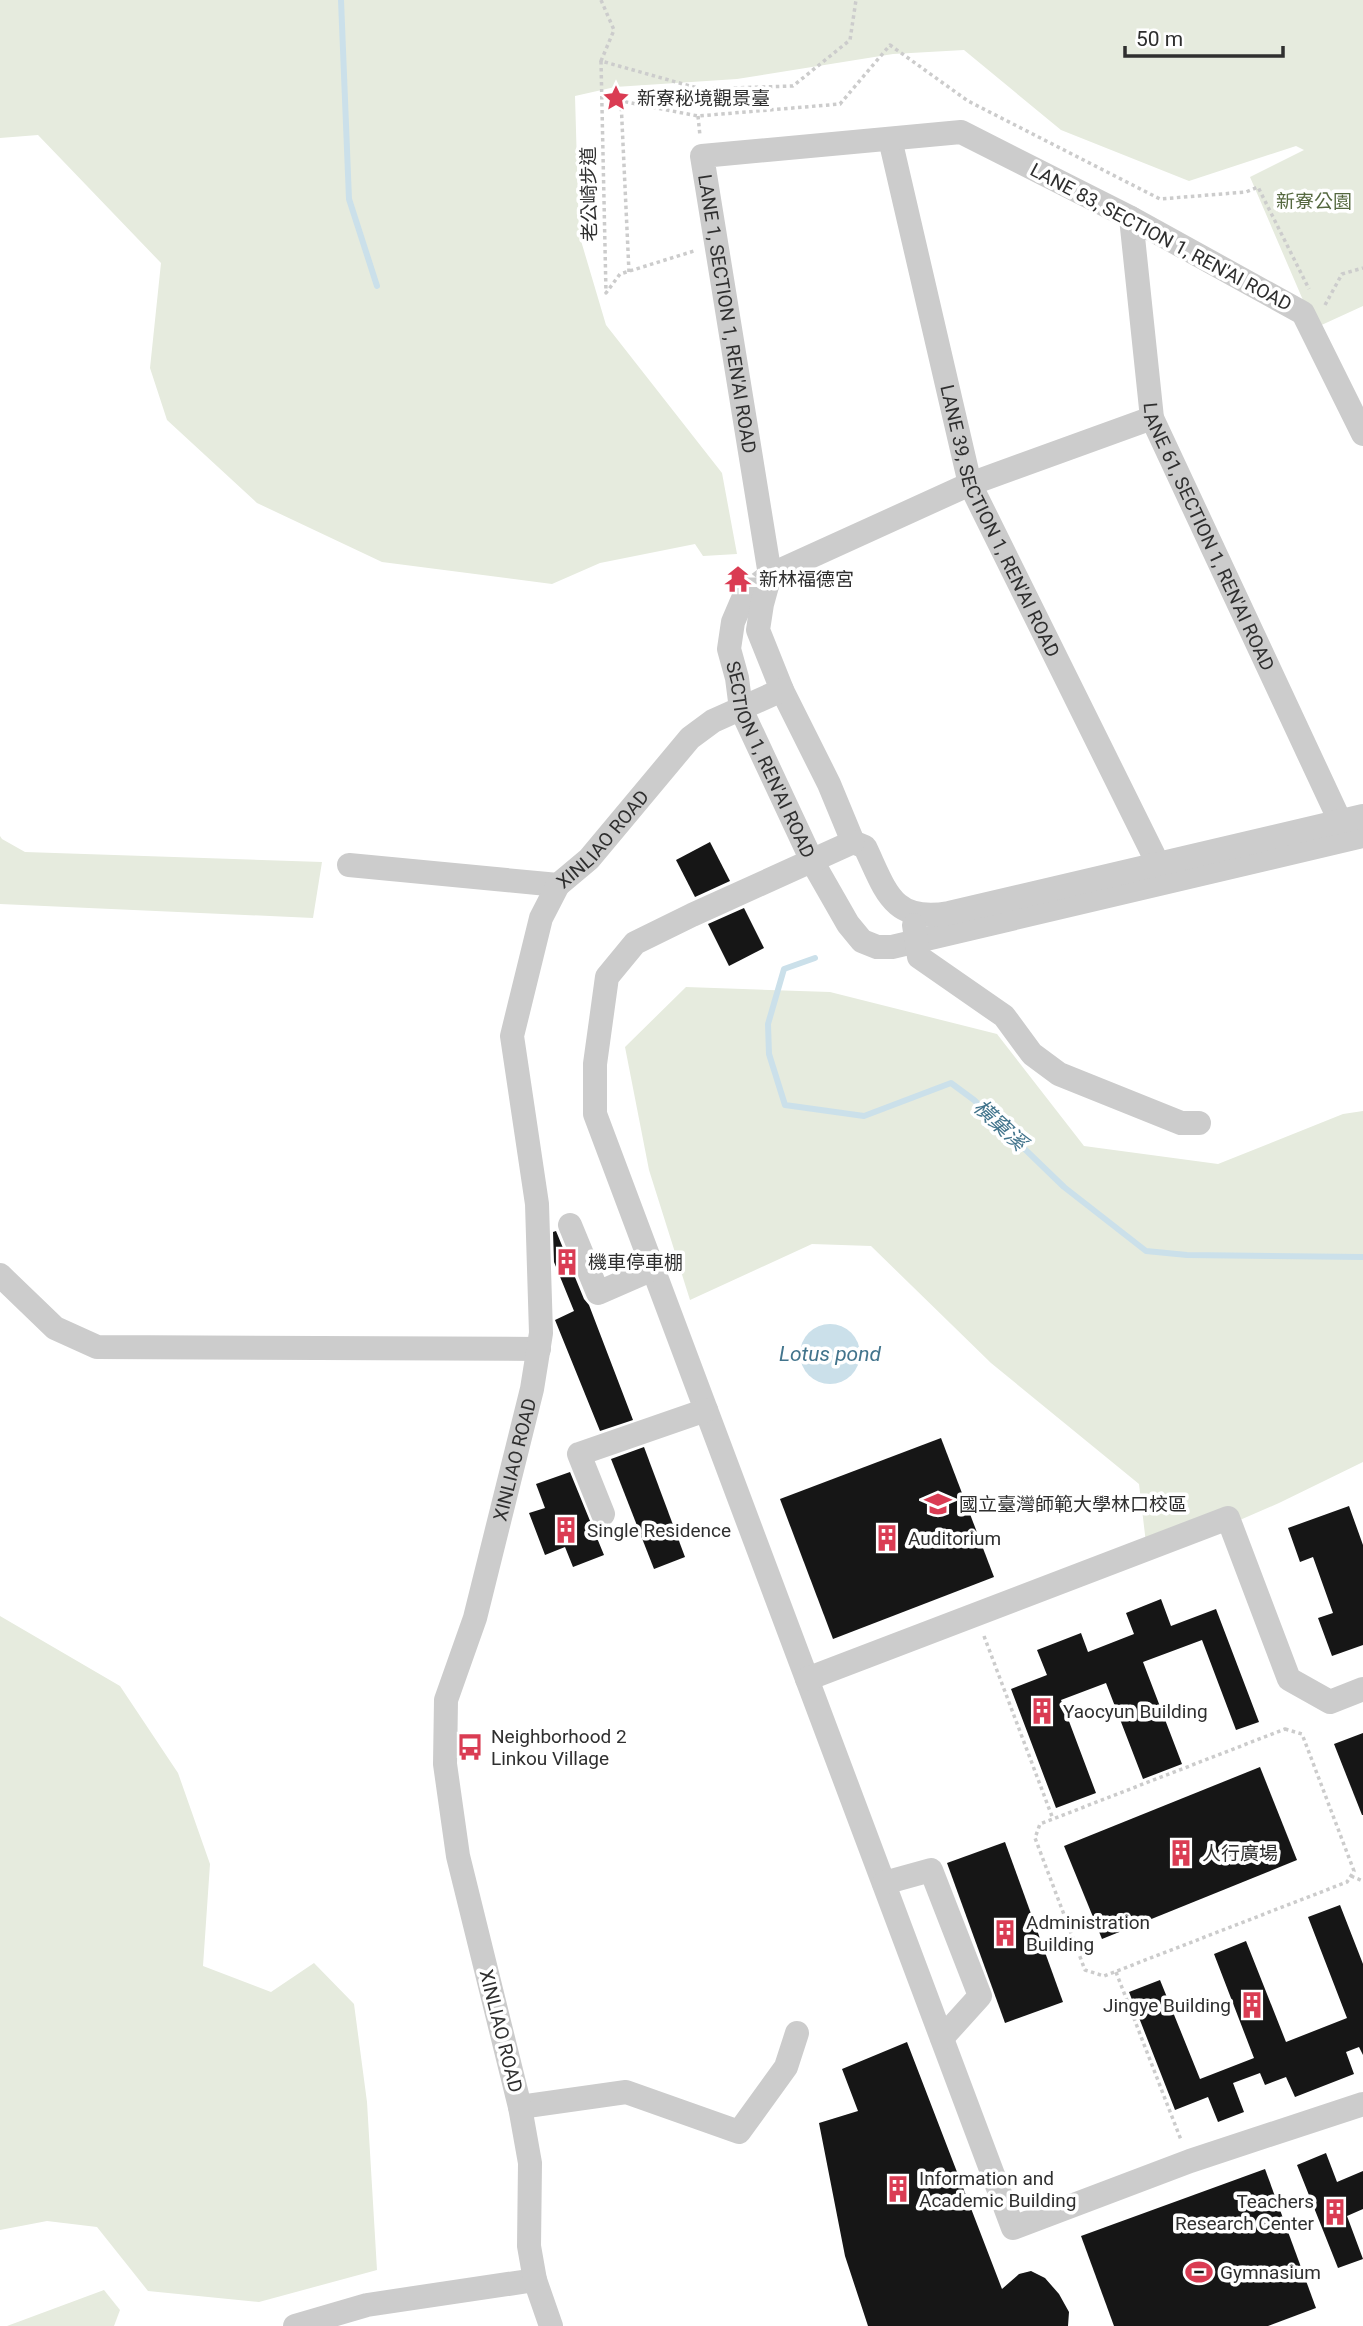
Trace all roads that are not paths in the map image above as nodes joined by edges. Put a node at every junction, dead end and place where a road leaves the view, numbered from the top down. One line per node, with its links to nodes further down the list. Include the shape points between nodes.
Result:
1 (890, 139): 2 (street, LANE 83, SECTION 1, REN'AI ROAD, via 961,132); 5 (street, LANE 39, SECTION 1, REN'AI ROAD); 6 (street, LANE 1, SECTION 1, REN'AI ROAD, via 702,156)
2 (1131, 218): 3 (street, LANE 61, SECTION 1, REN'AI ROAD); 4 (street, LANE 83, SECTION 1, REN'AI ROAD, via 1303,313)
3 (1153, 418): 5 (street); 9 (street, LANE 61, SECTION 1, REN'AI ROAD)
4 (1363, 434)
5 (970, 484): 6 (street); 13 (street, LANE 39, SECTION 1, REN'AI ROAD)
6 (770, 575): 7 (street, SECTION 1, REN'AI ROAD, via 758,630); 8 (street, SECTION 1, REN'AI ROAD, via 745,594 733,622 729,649)
7 (782, 690): 8 (street, XINLIAO ROAD); 10 (street, SECTION 1, REN'AI ROAD)
8 (741, 709): 11 (street, SECTION 1, REN'AI ROAD); 14 (street, XINLIAO ROAD, via 690,738 589,859)
9 (1354, 829): 13 (street, SECTION 1, REN'AI ROAD)
10 (853, 842): 11 (street); 15 (street, SECTION 1, REN'AI ROAD, via 865,847 895,904)
11 (812, 860): 16 (street, SECTION 1, REN'AI ROAD, via 848,925 862,941 877,947); 19 (street, via 635,943 607,977 595,1064 595,1114)
12 (349, 866): 14 (street)
13 (1162, 874): 15 (street, SECTION 1, REN'AI ROAD, via 949,913); 16 (street, SECTION 1, REN'AI ROAD)
14 (558, 885): 21 (street, XINLIAO ROAD, via 541,918 512,1036 537,1204)
15 (914, 914): 16 (street)
16 (915, 941): 17 (street, via 919,957 1004,1016 1032,1054 1059,1074 1181,1123)
17 (1199, 1123)
18 (570, 1225): 19 (street, via 598,1293)
19 (653, 1269): 22 (street)
20 (0, 1275): 21 (street, via 55,1328 97,1347)
21 (539, 1349): 30 (street, XINLIAO ROAD, via 475,1618 446,1700 445,1764 458,1856)
22 (706, 1410): 23 (street, via 579,1454); 24 (street)
23 (603, 1514)
24 (807, 1679): 25 (street, via 1228,1518 1289,1679 1330,1702); 26 (street)
25 (1363, 1689)
26 (884, 1883): 28 (street); 28 (street, via 931,1870 980,1996)
27 (797, 2033): 30 (street, via 786,2067 739,2132 626,2092)
28 (942, 2038): 29 (street, via 1013,2228 1190,2161)
29 (1363, 2104)
30 (520, 2107): 31 (street, XINLIAO ROAD, via 530,2163 529,2246)
31 (536, 2280): 32 (street, via 367,2305); 33 (street, XINLIAO ROAD)
32 (295, 2326)
33 (551, 2326)

